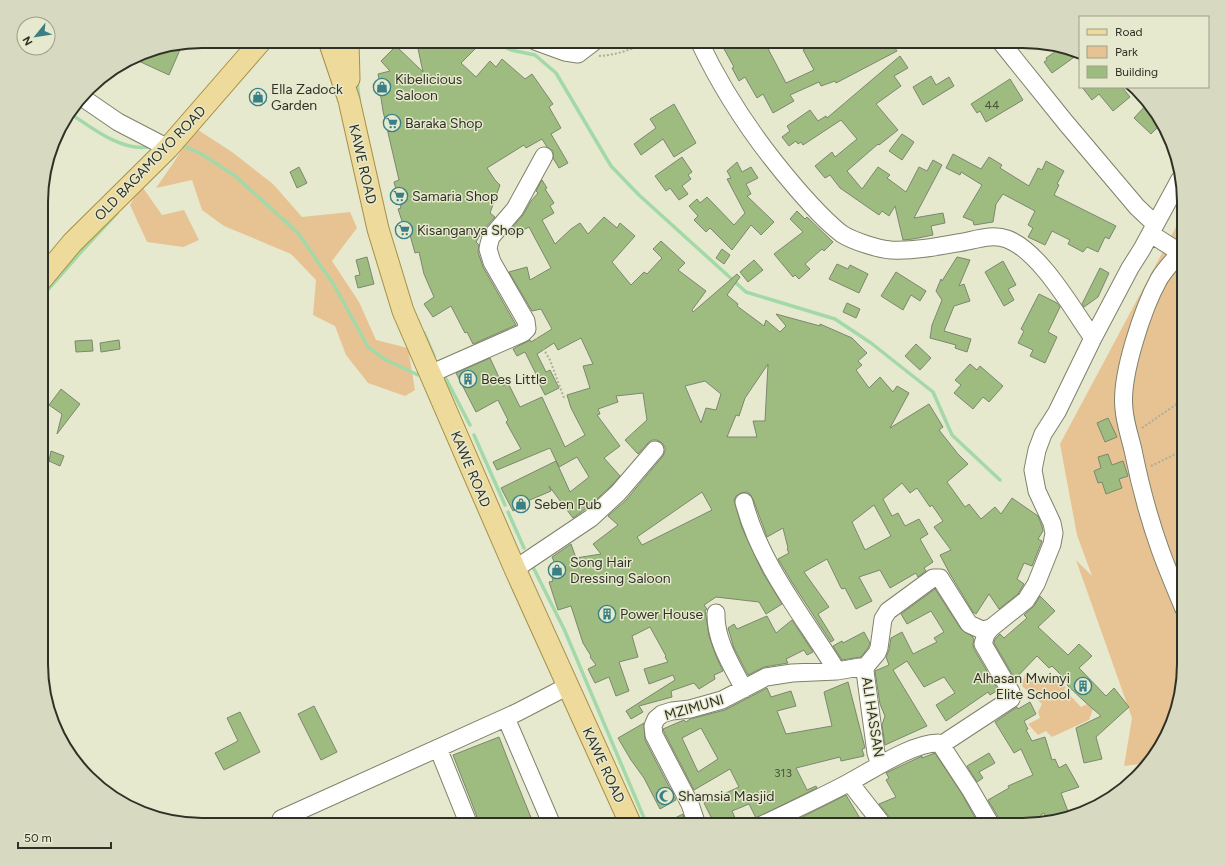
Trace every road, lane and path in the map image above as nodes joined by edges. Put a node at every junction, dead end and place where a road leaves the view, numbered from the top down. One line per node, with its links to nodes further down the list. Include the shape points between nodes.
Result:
1 (258, 48): 12 (main road, OLD BAGAMOYO ROAD)
2 (331, 48): 11 (main road, KAWE ROAD)
3 (348, 48): 11 (main road, KAWE ROAD)
4 (554, 48): 9 (street)
5 (586, 48): 9 (street)
6 (631, 48): 9 (path, via 601,56)
7 (702, 48): 20 (street, via 744,122 819,214 843,234 890,250 918,249 990,236 1006,238 1040,263)
8 (1007, 48): 15 (street)
9 (578, 54)
10 (86, 100): 12 (street, via 118,122)
11 (349, 100): 21 (main road, KAWE ROAD, via 388,264)
12 (168, 148): 18 (main road, OLD BAGAMOYO ROAD, via 72,244)
13 (544, 156): 19 (street, via 515,209 491,238 488,249 492,262 526,321)
14 (1176, 186): 15 (street)
15 (1153, 229): 16 (street); 20 (street)
16 (1177, 250)
17 (1177, 258): 24 (street, via 1159,279 1139,325 1126,374 1124,409)
18 (48, 272)
19 (527, 329): 21 (street, via 517,336); 22 (path, via 539,341 550,360)
20 (1093, 338): 32 (street, via 1037,450 1033,470 1037,490 1054,533 1048,556 1026,600)
21 (430, 374): 29 (main road, KAWE ROAD)
22 (564, 398)
23 (1177, 404): 24 (path)
24 (1130, 437): 27 (street)
25 (655, 450): 29 (street, via 618,493 591,518)
26 (1177, 453): 27 (path)
27 (1138, 472): 30 (street, via 1150,518)
28 (744, 502): 34 (street, via 747,516 774,572)
29 (515, 569): 35 (main road, KAWE ROAD)
30 (1177, 591)
31 (716, 613): 36 (street, via 719,636)
32 (991, 628): 33 (street, ALI HASSAN, via 982,630 969,624 940,578 933,578 888,611 883,619 877,653); 38 (street, via 983,644 1011,692 1011,699)
33 (866, 666): 34 (street, MZIMUNI); 40 (street, ALI HASSAN, via 865,677)
34 (837, 671): 36 (street, MZIMUNI, via 774,675)
35 (568, 686): 37 (street); 45 (main road, KAWE ROAD)
36 (744, 689): 46 (street, MZIMUNI, via 711,704 662,714 653,726 654,735)
37 (506, 718): 39 (street); 44 (street)
38 (941, 745): 40 (street, via 938,742 914,749); 49 (street)
39 (438, 748): 42 (street); 43 (street)
40 (880, 765): 41 (street)
41 (850, 783): 47 (street); 48 (street)
42 (283, 818)
43 (467, 818)
44 (549, 818)
45 (628, 818)
46 (695, 818)
47 (777, 818)
48 (878, 818)
49 (987, 818)

